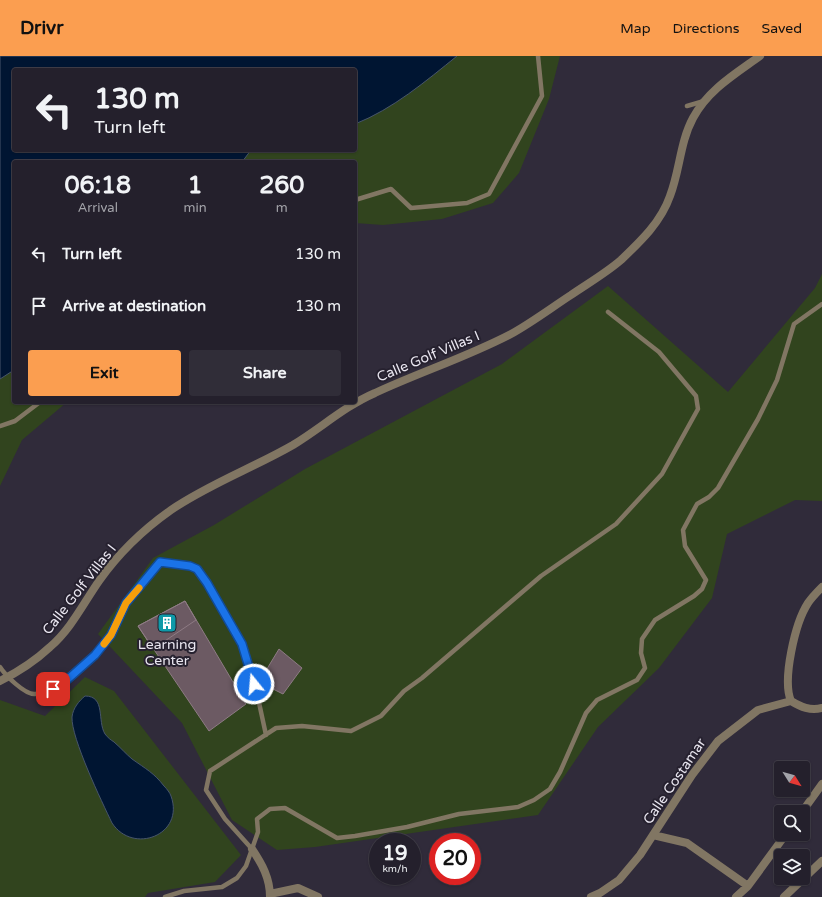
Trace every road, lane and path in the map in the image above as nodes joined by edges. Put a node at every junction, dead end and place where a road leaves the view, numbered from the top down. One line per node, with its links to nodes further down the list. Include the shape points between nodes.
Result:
1 (538, 56): 5 (lane, via 542,96 489,194 467,203 411,208 391,189)
2 (760, 56): 3 (street, Calle Golf Villas I, via 718,86)
3 (704, 101): 4 (lane); 8 (street, Calle Golf Villas I, via 683,140 670,197 658,221 618,262 513,332)
4 (687, 106)
5 (357, 199)
6 (822, 304): 23 (lane, via 794,324 777,380 758,419 718,488 697,504 684,530 685,546 706,580 702,589 655,620 642,639 641,652 645,668 637,680 597,700 586,713 550,789 518,807 459,814 407,827 337,838 285,808 270,809 257,819 258,832)
7 (608, 312): 18 (lane, via 659,352 696,396 698,410 662,474 616,524 541,576 404,691 381,716 351,731 302,726 276,728)
8 (357, 403)
9 (37, 404): 11 (lane, via 15,421)
10 (355, 404): 14 (street, Calle Golf Villas I, via 296,443 200,492 146,529 120,555 72,623 52,646)
11 (0, 426)
12 (822, 587): 16 (street, via 808,604 792,644 787,694)
13 (0, 667): 14 (lane)
14 (9, 677): 15 (street, Calle Golf Villas I); 18 (lane, via 23,690 34,695 53,689 95,655 111,635 126,603 160,562 190,566 197,569 207,583 242,644)
15 (0, 681)
16 (791, 701): 17 (street, via 799,707 815,710); 21 (street, Calle Costamar, via 758,710 718,741 692,774)
17 (822, 708)
18 (266, 735): 23 (lane, via 210,771 206,790 225,819)
19 (822, 784): 20 (street)
20 (807, 805)
21 (653, 836): 25 (street, via 687,843); 29 (street, Calle Costamar, via 619,880)
22 (781, 841): 25 (street)
23 (252, 849): 26 (street, via 268,879); 27 (lane, via 246,866 237,878 222,887 184,891)
24 (822, 862): 31 (street)
25 (748, 886): 30 (street)
26 (270, 896): 28 (street, via 298,888)
27 (165, 897)
28 (318, 897)
29 (591, 897)
30 (736, 897)
31 (784, 897)

